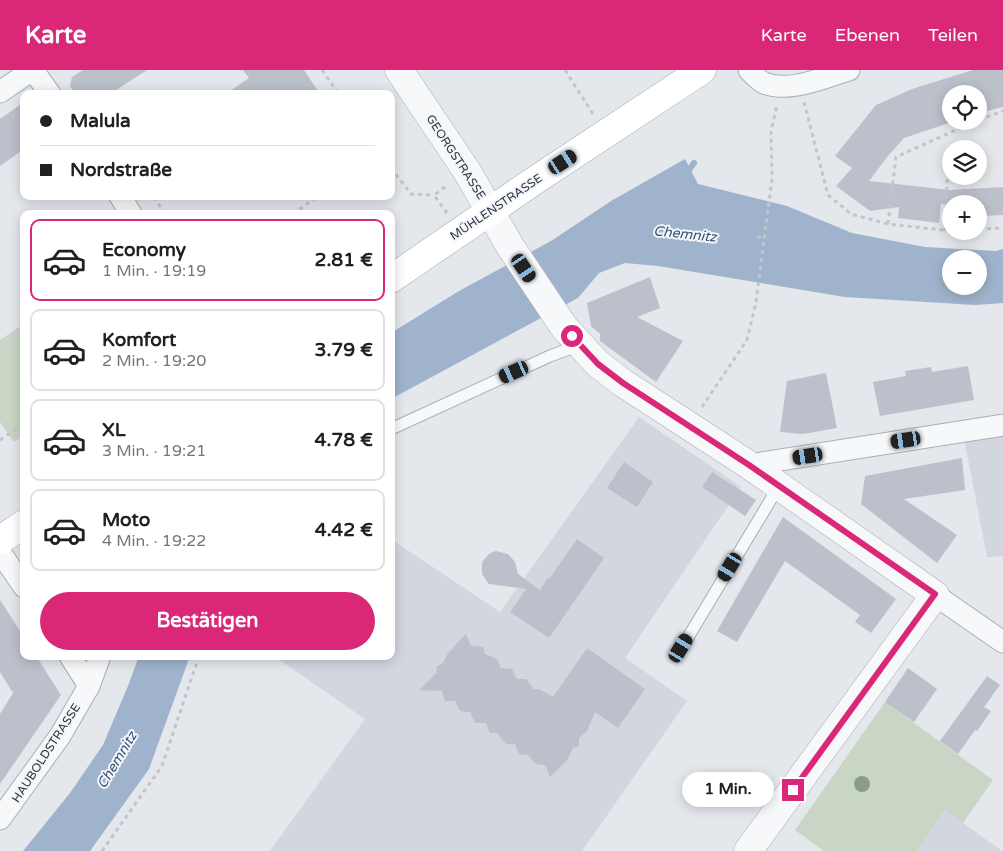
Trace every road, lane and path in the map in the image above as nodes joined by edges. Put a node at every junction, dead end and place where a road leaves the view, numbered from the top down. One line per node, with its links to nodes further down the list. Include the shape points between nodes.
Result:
1 (33, 70): 9 (street); 11 (street)
2 (322, 70): 10 (path)
3 (399, 70): 17 (street, GEORGSTRASSE)
4 (565, 70): 15 (path)
5 (702, 70): 15 (main road, MÜHLENSTRASSE)
6 (749, 70): 8 (street, via 762,82)
7 (848, 70): 8 (street)
8 (790, 86): 22 (path, via 828,195 851,214); 28 (path, via 771,132 772,179)
9 (47, 90)
10 (336, 90)
11 (0, 92)
12 (1003, 112): 13 (path)
13 (987, 118)
14 (957, 130): 22 (path, via 896,157)
15 (606, 133): 21 (main road, MÜHLENSTRASSE)
16 (395, 173): 18 (path, via 411,194)
17 (468, 173): 18 (path); 21 (street, GEORGSTRASSE)
18 (434, 194): 26 (path)
19 (313, 200): 20 (path)
20 (299, 210)
21 (490, 212): 26 (main road, MÜHLENSTRASSE); 30 (street, GEORGSTRASSE)
22 (888, 224): 25 (path)
23 (1003, 228): 24 (path)
24 (987, 229)
25 (942, 231)
26 (460, 232): 29 (main road, MÜHLENSTRASSE)
27 (757, 237): 28 (path)
28 (765, 238): 32 (path, via 747,340)
29 (395, 276)
30 (572, 336): 32 (street, via 598,364); 34 (lane, via 550,356)
31 (1003, 425): 36 (street)
32 (689, 426): 36 (street)
33 (20, 427): 35 (path)
34 (395, 427)
35 (0, 440)
36 (749, 465): 37 (street)
37 (779, 486): 42 (street); 44 (lane)
38 (20, 527): 39 (main road)
39 (0, 540)
40 (0, 552): 41 (street)
41 (20, 582)
42 (935, 594): 43 (street); 51 (street)
43 (1003, 642)
44 (681, 648)
45 (73, 660): 48 (street)
46 (99, 660): 48 (street, HAUBOLDSTRASSE)
47 (198, 660): 50 (path, via 162,766)
48 (89, 686): 49 (street, HAUBOLDSTRASSE, via 60,736)
49 (0, 819)
50 (102, 851)
51 (748, 851)

